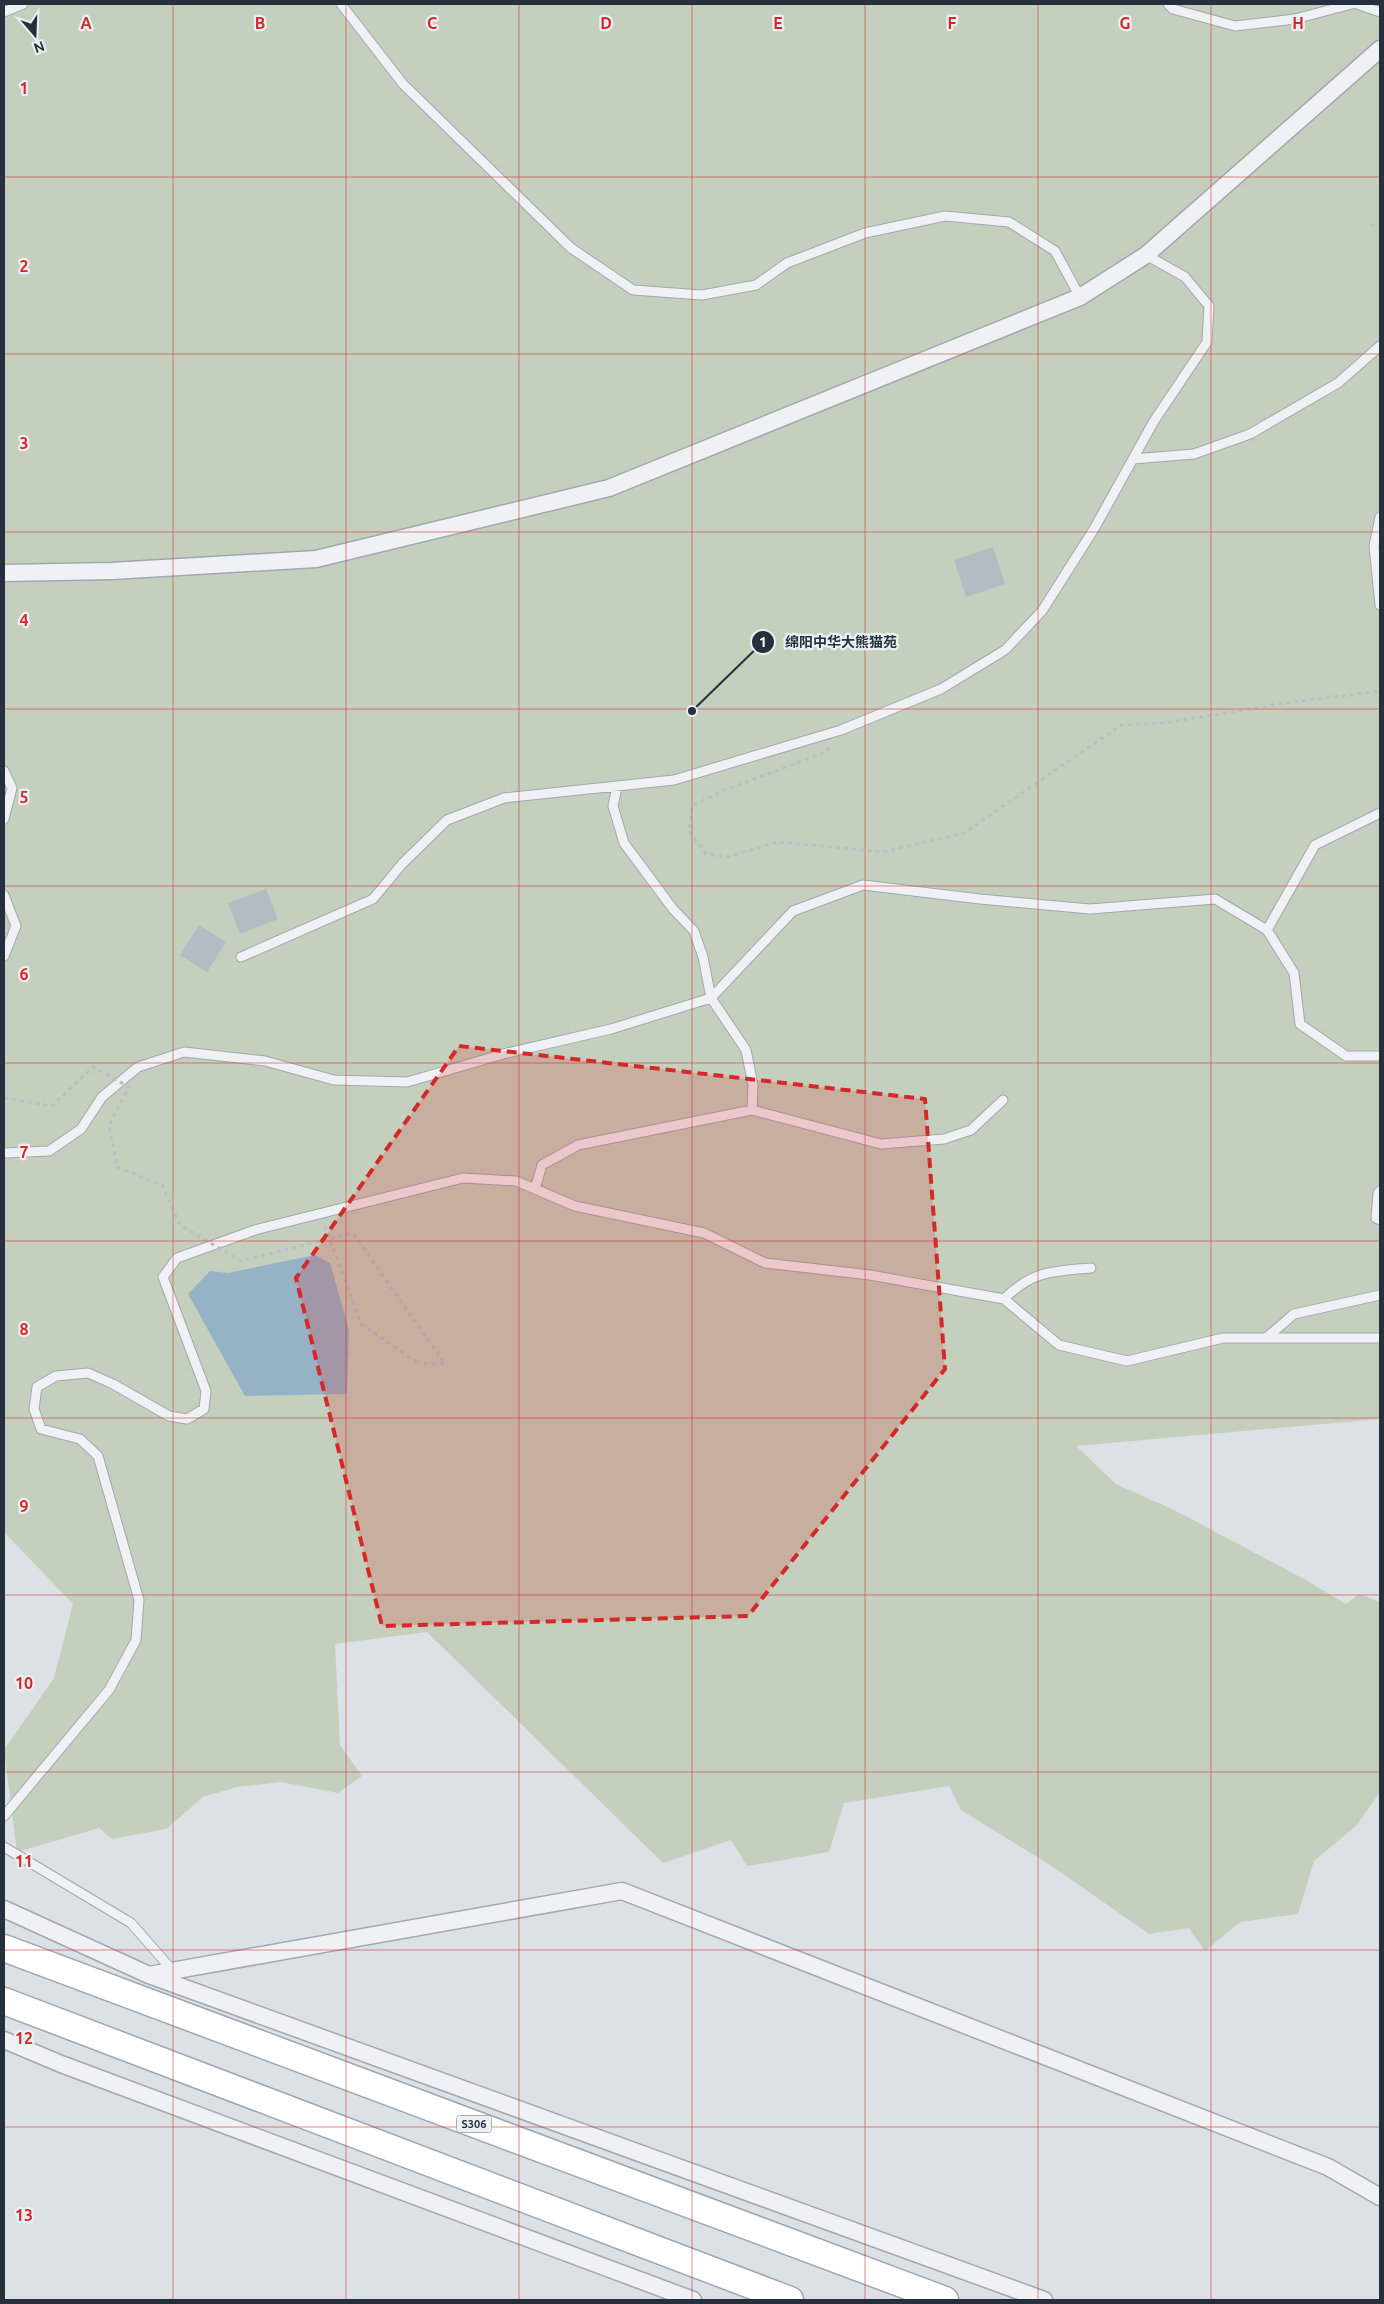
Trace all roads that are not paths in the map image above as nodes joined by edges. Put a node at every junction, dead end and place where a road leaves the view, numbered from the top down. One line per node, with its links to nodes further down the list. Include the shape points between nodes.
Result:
1 (23, 4): 6 (lane)
2 (341, 4): 10 (lane, via 416,98 570,248 633,290 702,296 756,285 787,263 865,233 945,216 1009,222 1055,251)
3 (1168, 4): 4 (lane, via 1173,9 1235,26 1295,19)
4 (1352, 4)
5 (1357, 4): 7 (lane)
6 (4, 12)
7 (1380, 12)
8 (1380, 49): 9 (street)
9 (1146, 255): 10 (street); 12 (lane, via 1185,277 1209,306 1207,342 1154,421)
10 (1080, 297): 14 (street, via 609,488 316,559 112,571)
11 (1380, 346): 12 (lane, via 1338,383 1250,434 1194,454)
12 (1133, 459): 17 (lane, via 1042,611 1005,650 942,689 842,730 674,780)
13 (1380, 517): 15 (lane, via 1374,546)
14 (4, 573)
15 (1380, 605)
16 (4, 771): 19 (lane, via 12,788)
17 (617, 787): 23 (lane, via 504,798 447,820 402,864 373,899); 24 (lane, via 614,806 624,843 694,931)
18 (1380, 813): 21 (lane, via 1315,845)
19 (4, 818)
20 (4, 895): 22 (lane, via 16,926)
21 (1267, 930): 24 (lane, via 1215,899 1090,909 863,885 793,912); 25 (lane, via 1294,973 1300,1024 1346,1056)
22 (4, 956)
23 (241, 957)
24 (712, 998): 27 (lane, via 746,1050 753,1085); 28 (lane, via 611,1029 507,1053 407,1082 334,1080 265,1061 184,1052 138,1067 102,1097 81,1129 49,1151)
25 (1380, 1056)
26 (1003, 1100): 27 (lane, via 971,1130 944,1139 881,1144)
27 (752, 1110): 29 (lane, via 578,1145 542,1165)
28 (4, 1153)
29 (534, 1189): 34 (lane, via 575,1206 704,1233 765,1263 870,1274); 37 (lane, via 516,1181 463,1178 255,1230 177,1258 163,1277 206,1391 204,1409 188,1419 169,1416 88,1373 56,1376 37,1387 34,1409 41,1429 80,1439 98,1456 139,1600 136,1640 110,1690)
30 (1380, 1191): 31 (lane, via 1376,1218)
31 (1380, 1220)
32 (1091, 1268): 34 (lane, via 1046,1272 1018,1285)
33 (1380, 1295): 35 (lane, via 1294,1314)
34 (1004, 1299): 35 (lane, via 1059,1345 1127,1361 1223,1338)
35 (1266, 1338): 36 (lane)
36 (1380, 1338)
37 (4, 1816)
38 (4, 1847): 41 (lane, via 131,1923)
39 (4, 1909): 42 (street)
40 (4, 1948): 48 (main road, S306)
41 (174, 1971): 42 (street); 45 (street, via 622,1891 1328,2167)
42 (149, 1975): 49 (street)
43 (4, 2001): 47 (main road)
44 (4, 2040): 46 (street)
45 (1380, 2198)
46 (693, 2300)
47 (790, 2300)
48 (945, 2300)
49 (1044, 2300)

